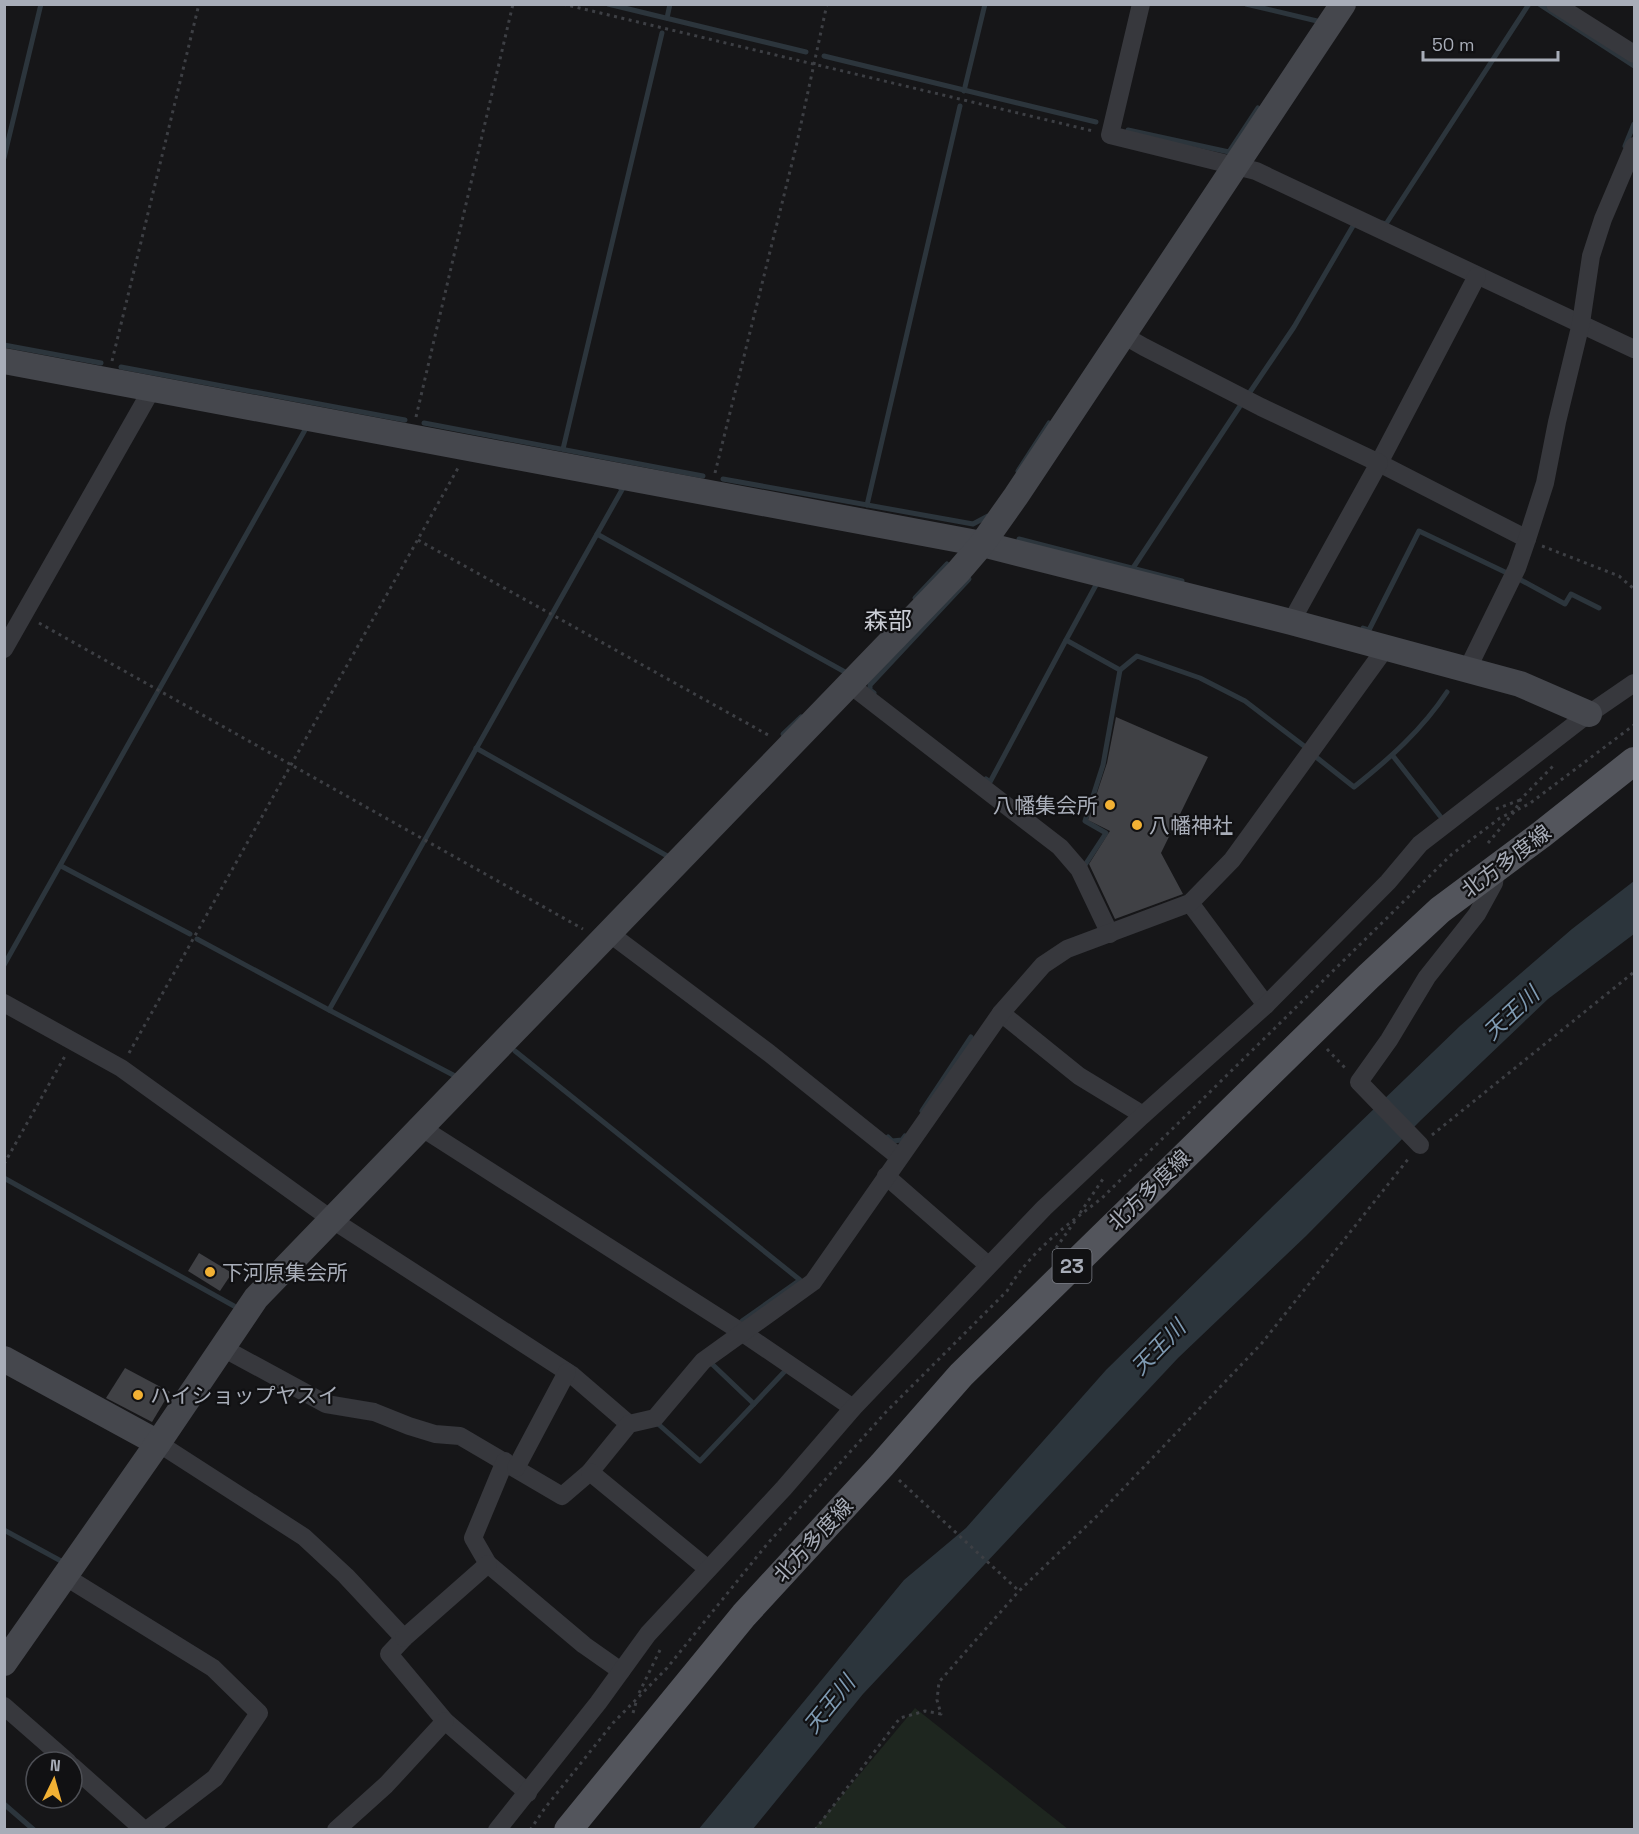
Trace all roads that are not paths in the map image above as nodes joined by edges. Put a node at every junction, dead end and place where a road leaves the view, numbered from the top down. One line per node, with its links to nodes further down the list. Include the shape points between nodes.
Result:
1 (1141, 4): 6 (street, via 1110,135)
2 (1343, 4): 6 (street)
3 (1555, 4): 4 (street)
4 (1635, 54)
5 (1635, 146): 8 (street, via 1591,256)
6 (1237, 166): 7 (street, via 1256,171); 9 (street)
7 (1477, 276): 8 (street); 13 (street)
8 (1581, 323): 10 (street); 14 (street, via 1545,483)
9 (1123, 334): 13 (street, via 1261,407); 15 (street)
10 (1635, 349)
11 (4, 361): 12 (street)
12 (152, 389): 15 (street); 17 (street)
13 (1380, 463): 14 (street); 16 (street)
14 (1527, 539): 19 (street)
15 (982, 544): 16 (street); 21 (street)
16 (1291, 622): 18 (street)
17 (4, 649)
18 (1385, 649): 19 (street); 25 (street, via 1232,860)
19 (1467, 670): 22 (street, via 1520,684)
20 (1635, 683): 22 (street)
21 (849, 684): 26 (street, via 1060,847 1079,869); 27 (street)
22 (1589, 714): 29 (street, via 1420,844 1388,882)
23 (1635, 761): 24 (main road, 北方多度線 / 23)
24 (1490, 859): 33 (street, via 1494,883 1477,914 1427,977 1359,1082); 61 (main road, 北方多度線 / 23, via 961,1375 744,1615)
25 (1190, 903): 26 (street); 29 (street)
26 (1110, 934): 30 (street, via 1067,949 1043,965)
27 (606, 936): 32 (street); 34 (street, via 770,1053)
28 (4, 1003): 36 (street, via 120,1068)
29 (1266, 1005): 31 (street)
30 (1001, 1013): 31 (street, via 1079,1076); 34 (street)
31 (1143, 1115): 37 (street)
32 (422, 1128): 36 (street); 38 (street)
33 (1420, 1145)
34 (899, 1157): 35 (street)
35 (886, 1176): 37 (street); 38 (street, via 813,1281)
36 (331, 1219): 39 (street, via 256,1298); 41 (street)
37 (988, 1265): 42 (street)
38 (743, 1333): 42 (street); 43 (street, via 703,1361 655,1418)
39 (223, 1348): 44 (street); 45 (street, via 326,1404 374,1412 435,1434 460,1436)
40 (4, 1359): 44 (street)
41 (567, 1372): 43 (street); 45 (street)
42 (853, 1408): 48 (street)
43 (629, 1424): 46 (street)
44 (158, 1443): 49 (street); 50 (street, via 304,1537)
45 (511, 1464): 46 (street, via 562,1496); 47 (street, via 474,1538)
46 (590, 1472): 48 (street)
47 (488, 1564): 50 (street); 52 (street)
48 (708, 1569): 52 (street, via 648,1634)
49 (66, 1576): 51 (street); 58 (street, via 213,1668 259,1713 215,1778)
50 (404, 1638): 54 (street, via 389,1654)
51 (4, 1664)
52 (621, 1671): 57 (street)
53 (4, 1706): 55 (street)
54 (445, 1721): 57 (street); 59 (street, via 386,1785)
55 (54, 1750)
56 (84, 1776): 58 (street)
57 (528, 1793): 60 (street)
58 (146, 1830)
59 (336, 1830)
60 (497, 1830)
61 (568, 1830)

